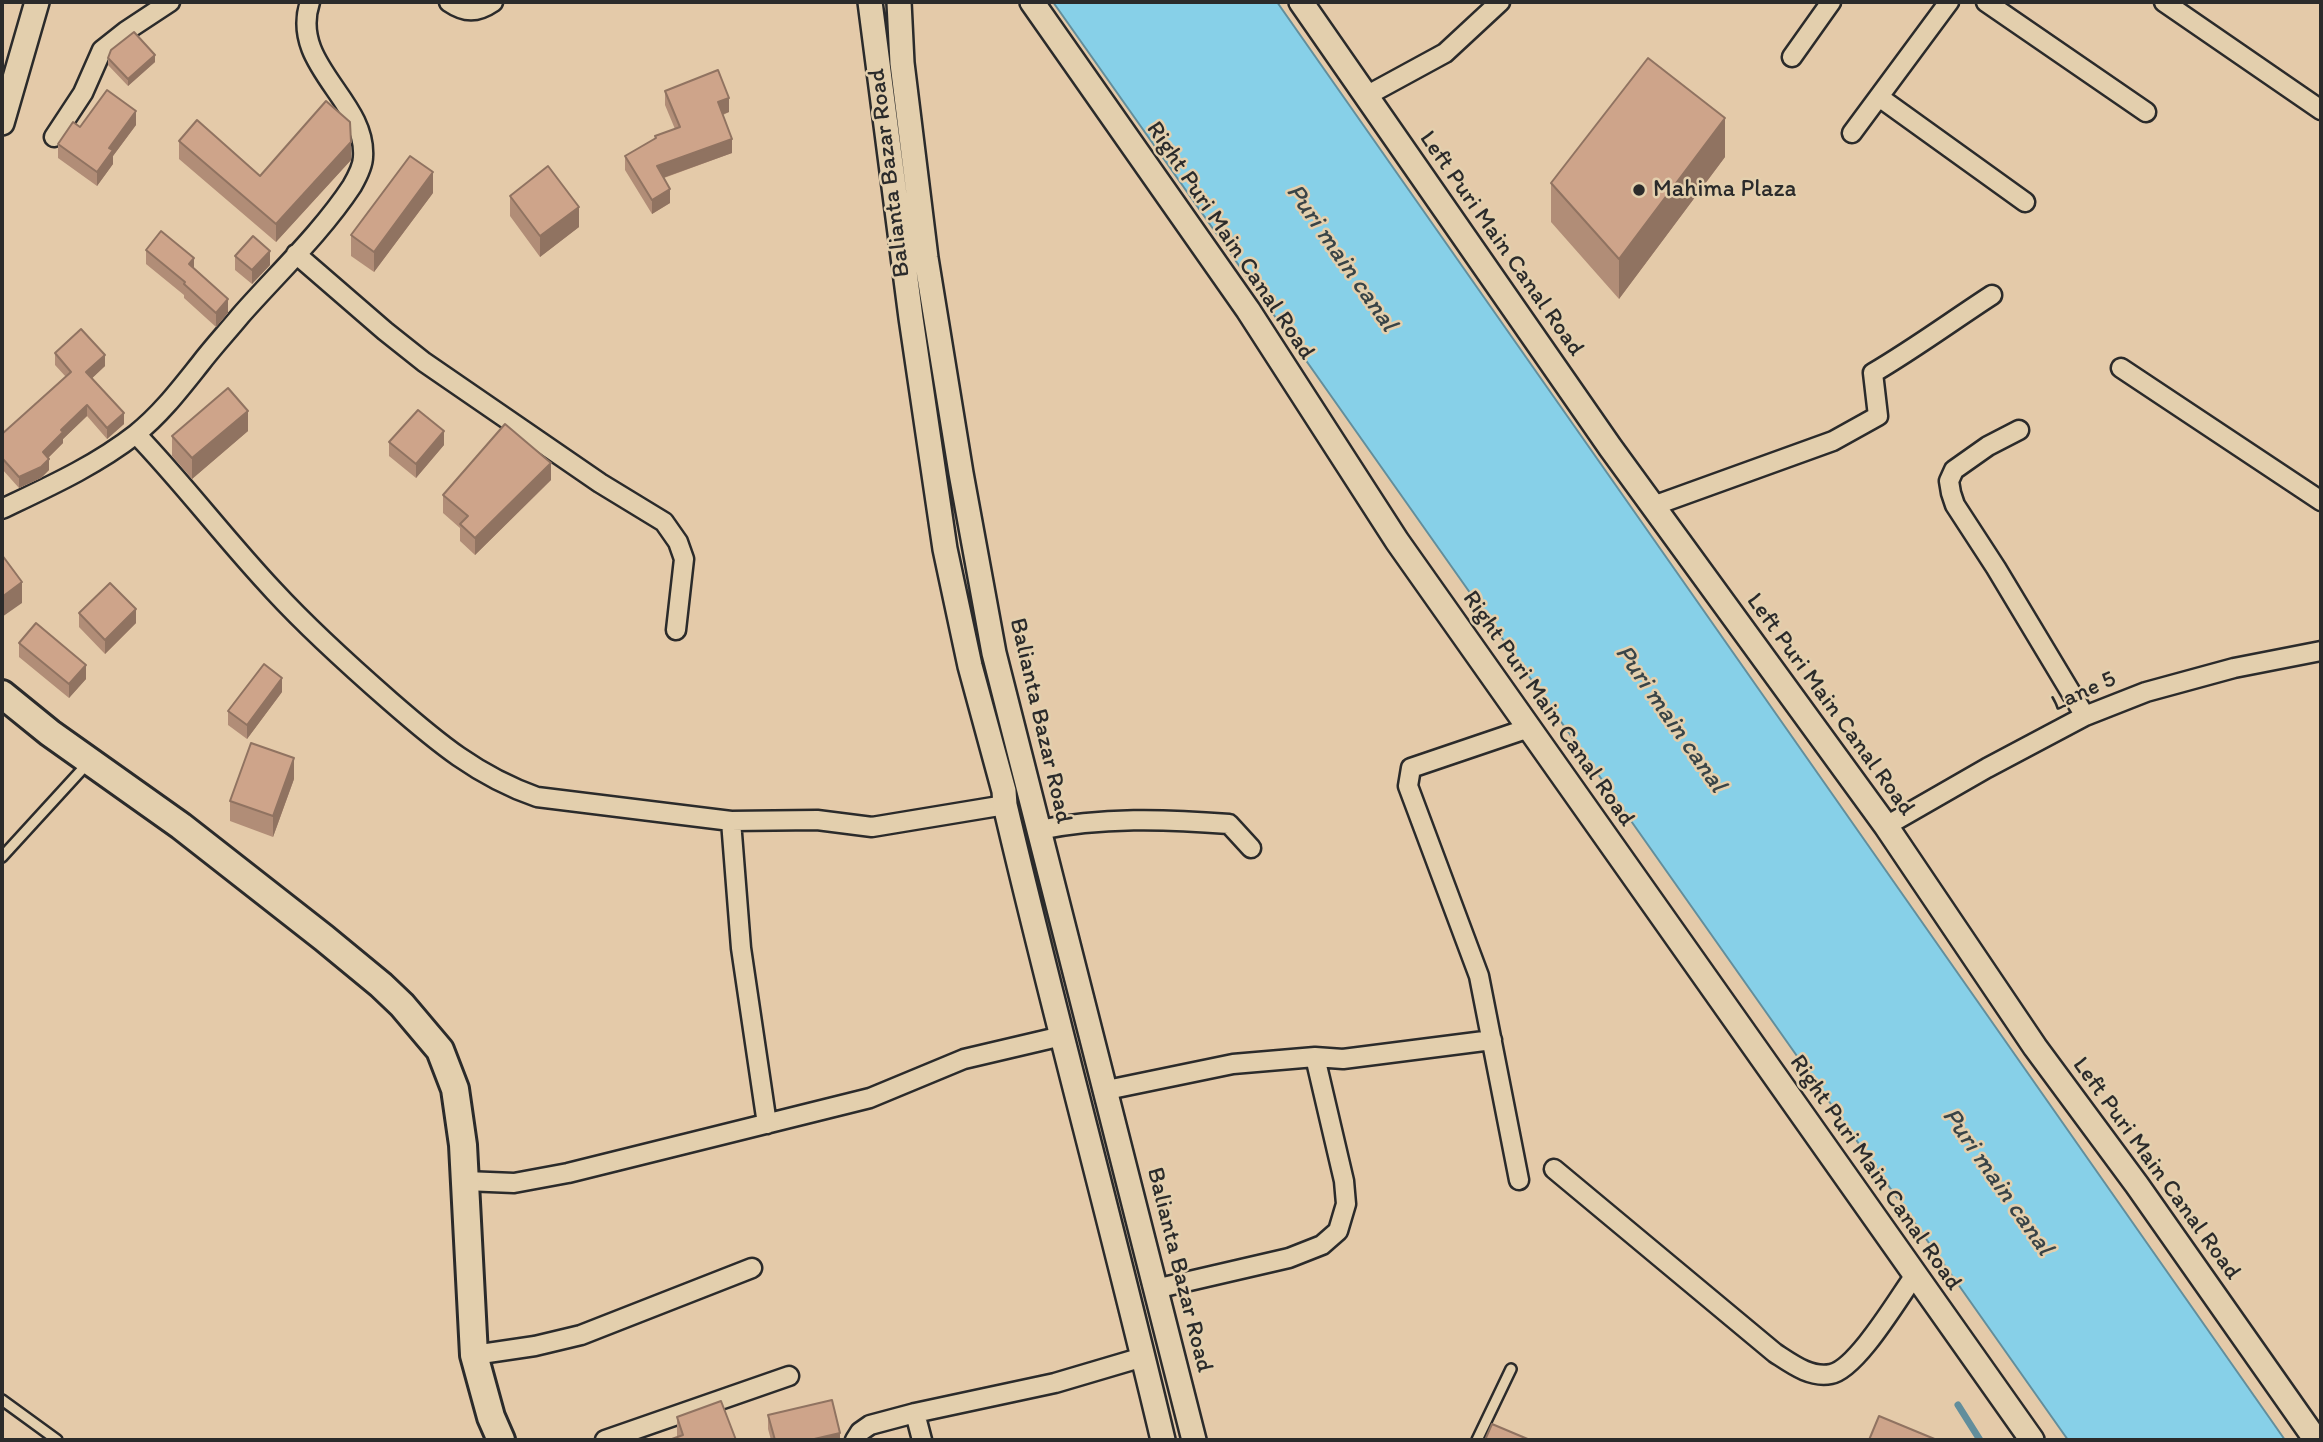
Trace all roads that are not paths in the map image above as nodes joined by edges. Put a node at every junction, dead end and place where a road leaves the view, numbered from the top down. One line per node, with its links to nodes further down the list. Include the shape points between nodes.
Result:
1 (37, 2): 20 (street)
2 (170, 2): 22 (street, via 102,50 83,93)
3 (449, 2): 4 (street, via 470,11)
4 (494, 2)
5 (870, 2): 38 (street, Balianta Bazar Road, via 945,549)
6 (899, 2): 41 (street, Balianta Bazar Road, via 926,258 961,474 994,653)
7 (1032, 2): 36 (street, Right Puri Main Canal Road, via 1248,310 1397,541)
8 (1301, 2): 16 (street, Left Puri Main Canal Road)
9 (1500, 2): 16 (street, via 1444,53)
10 (1831, 2): 15 (street)
11 (1949, 2): 17 (street)
12 (1986, 2): 19 (street)
13 (2164, 2): 18 (street)
14 (303, 4): 24 (street, via 319,67 361,133 363,159 353,184)
15 (1792, 57)
16 (1366, 96): 30 (street, Left Puri Main Canal Road)
17 (1879, 97): 21 (street); 23 (street)
18 (2318, 103)
19 (2146, 112)
20 (2, 123)
21 (1852, 133)
22 (54, 137)
23 (2025, 202)
24 (296, 254): 28 (street, via 168,405); 32 (street, via 424,362 664,522 684,559)
25 (1992, 295): 30 (street, via 1873,373 1878,416 1822,445)
26 (2120, 368): 29 (street)
27 (2019, 430): 35 (street, via 1954,470 1949,481 1951,493)
28 (136, 434): 31 (street, via 89,467); 39 (street, via 310,627 462,760 506,786 537,797)
29 (2321, 501)
30 (1653, 506): 40 (street, Left Puri Main Canal Road)
31 (2, 509)
32 (676, 630)
33 (2321, 651): 35 (street, Lane 5, via 2146,692)
34 (2, 694): 37 (main road)
35 (2085, 716): 40 (street, Lane 5)
36 (1530, 728): 45 (street, via 1410,768 1408,786 1474,960); 53 (street, Right Puri Main Canal Road)
37 (89, 762): 43 (lane); 51 (main road, via 181,826 324,938 381,985 425,1031 440,1050 455,1089)
38 (1005, 805): 39 (street, via 872,827 817,820); 44 (street, Balianta Bazar Road)
39 (731, 821): 48 (street, via 741,948)
40 (1886, 826): 70 (street, Left Puri Main Canal Road, via 2035,1047)
41 (1039, 831): 42 (street, via 1125,821 1228,824); 47 (street, Balianta Bazar Road)
42 (1251, 848)
43 (2, 857)
44 (1062, 1036): 48 (street, via 964,1059 870,1098); 56 (street, Balianta Bazar Road)
45 (1492, 1040): 46 (street, via 1343,1059); 50 (street)
46 (1315, 1057): 47 (street, via 1233,1064); 54 (street, via 1344,1181 1346,1204 1338,1231 1322,1244 1289,1258)
47 (1107, 1090): 54 (street, Balianta Bazar Road)
48 (767, 1124): 51 (street, via 568,1173 514,1183)
49 (1554, 1169): 53 (street, via 1775,1353 1803,1370 1833,1374 1849,1364)
50 (1519, 1180)
51 (465, 1181): 55 (main road)
52 (752, 1268): 55 (street, via 581,1335)
53 (1915, 1275): 69 (street, Right Puri Main Canal Road)
54 (1155, 1289): 67 (street, Balianta Bazar Road)
55 (474, 1355): 62 (main road)
56 (1143, 1357): 60 (street, via 1055,1383); 66 (street, Balianta Bazar Road)
57 (1511, 1369): 68 (lane)
58 (789, 1376): 63 (street)
59 (2, 1400): 61 (lane)
60 (915, 1413): 64 (street, via 870,1425); 65 (street)
61 (57, 1440)
62 (501, 1440)
63 (605, 1440)
64 (855, 1440)
65 (922, 1440)
66 (1163, 1440)
67 (1194, 1440)
68 (1477, 1440)
69 (2032, 1440)
70 (2316, 1440)

